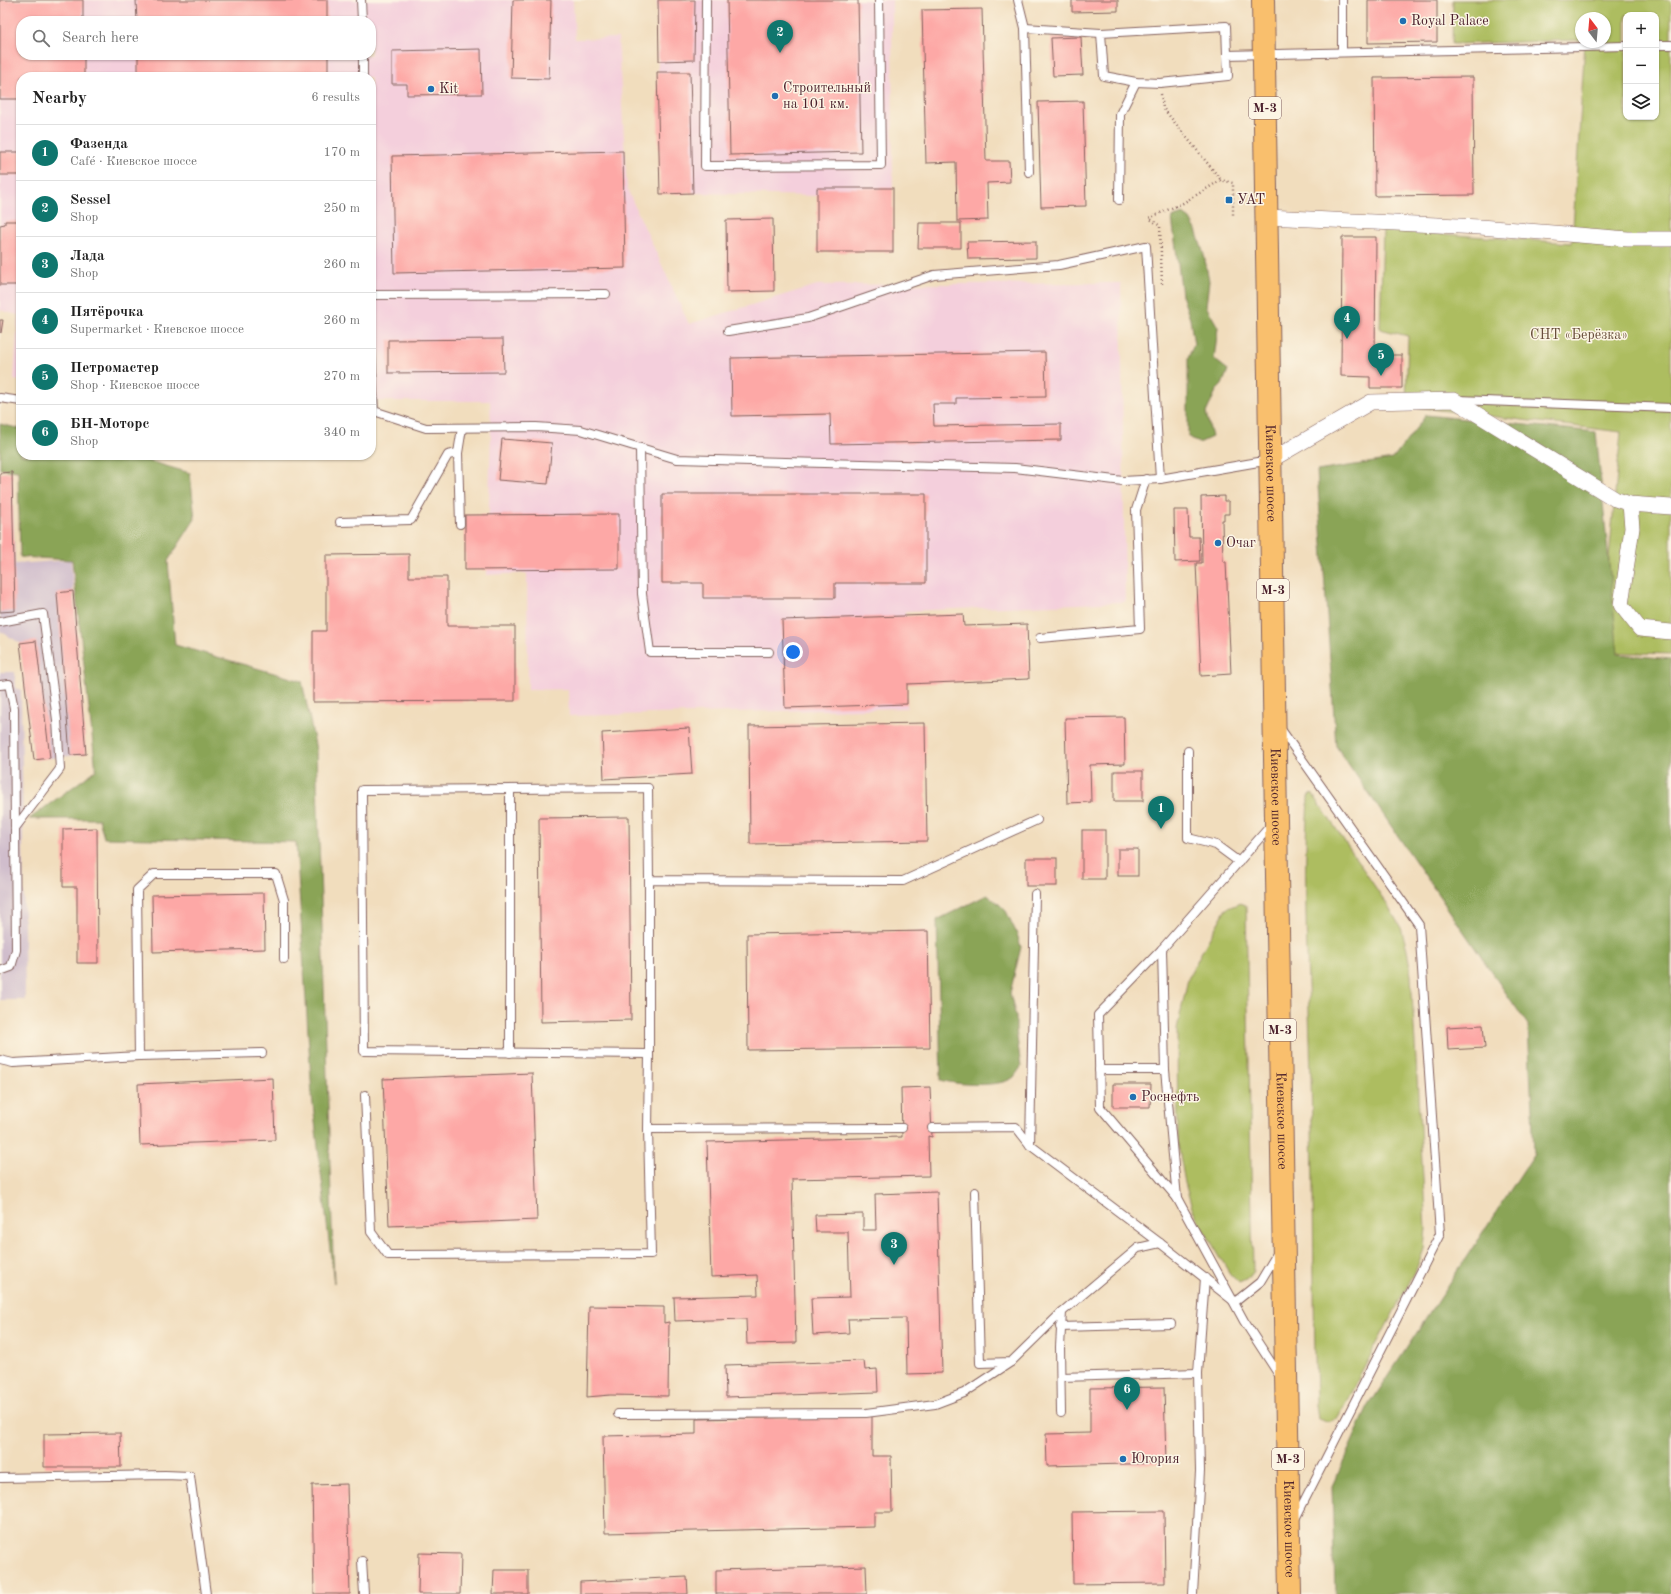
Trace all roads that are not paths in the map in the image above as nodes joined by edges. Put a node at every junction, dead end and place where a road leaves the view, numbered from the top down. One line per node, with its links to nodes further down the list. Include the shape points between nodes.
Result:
1 (361, 0): 7 (lane)
2 (706, 0): 3 (lane, via 705,166 881,165)
3 (879, 0)
4 (1018, 0): 8 (lane)
5 (1263, 0): 14 (highway, Киевское шоссе / М-3)
6 (1342, 0): 13 (lane)
7 (362, 16)
8 (1025, 28): 9 (lane); 19 (lane)
9 (1101, 33): 15 (lane, via 1226,26); 18 (lane, via 1104,76)
10 (1659, 45): 11 (lane)
11 (1671, 45)
12 (1623, 46): 13 (lane)
13 (1342, 52): 14 (lane)
14 (1264, 54): 15 (lane); 21 (highway, Киевское шоссе / М-3)
15 (1227, 55): 18 (lane, via 1228,76 1160,83)
16 (363, 60): 17 (lane)
17 (363, 72)
18 (1136, 82): 20 (lane, via 1120,114)
19 (1029, 172)
20 (1119, 200)
21 (1267, 217): 22 (street, via 1480,227 1628,239); 34 (highway, Киевское шоссе / М-3)
22 (1671, 239)
23 (606, 294): 24 (lane)
24 (376, 295)
25 (728, 331): 36 (lane, via 808,318 934,275 1059,265 1146,246)
26 (0, 398): 28 (lane)
27 (1454, 400): 29 (lane); 34 (street, via 1371,402); 37 (street, via 1615,499)
28 (16, 401)
29 (1671, 408)
30 (376, 412): 31 (lane, via 426,428)
31 (462, 428): 32 (lane, via 536,427 581,430); 33 (lane)
32 (640, 448): 35 (lane, via 678,459 1015,468 1123,481); 44 (lane, via 642,594 650,652)
33 (458, 454): 39 (lane, via 448,455 411,520); 40 (lane)
34 (1271, 460): 36 (lane); 46 (highway, Киевское шоссе / М-3)
35 (1146, 479): 36 (lane); 43 (lane, via 1136,510 1140,629)
36 (1160, 479)
37 (1630, 504): 38 (street); 42 (street, via 1632,528 1621,605 1640,629)
38 (1671, 507)
39 (340, 522)
40 (460, 524)
41 (0, 622): 51 (lane, via 43,614 57,720 60,769)
42 (1671, 632)
43 (1040, 638)
44 (769, 652)
45 (0, 684): 51 (lane, via 9,684 14,708)
46 (1275, 721): 50 (highway, Киевское шоссе / М-3); 86 (lane, via 1419,925 1440,1234)
47 (1188, 751): 52 (lane, via 1188,838 1216,845)
48 (510, 789): 53 (lane, via 648,788); 59 (lane); 59 (lane, via 362,790 364,1051)
49 (1037, 820): 53 (lane, via 903,881)
50 (1276, 820): 52 (lane); 72 (highway, Киевское шоссе / М-3)
51 (15, 828): 57 (lane, via 16,950 11,967)
52 (1239, 862): 55 (lane)
53 (648, 880): 60 (lane)
54 (1036, 894): 69 (lane)
55 (1162, 949): 63 (lane, via 1098,1015); 64 (lane)
56 (284, 959): 61 (lane, via 284,900 276,874 154,874 137,890)
57 (0, 971)
58 (262, 1053): 61 (lane)
59 (510, 1053): 60 (lane)
60 (649, 1054): 68 (lane)
61 (140, 1056): 62 (lane, via 13,1063)
62 (0, 1060)
63 (1099, 1070): 64 (lane); 71 (lane, via 1100,1107)
64 (1165, 1070): 71 (lane)
65 (365, 1095): 68 (lane, via 371,1232 388,1255 651,1254)
66 (902, 1128): 68 (lane)
67 (932, 1128): 69 (lane, via 1016,1127)
68 (648, 1129)
69 (1030, 1145): 73 (lane)
70 (975, 1192): 79 (lane, via 980,1363)
71 (1177, 1198): 75 (lane)
72 (1284, 1241): 75 (lane, via 1260,1282); 82 (highway, Киевское шоссе / М-3)
73 (1160, 1243): 74 (lane); 76 (lane, via 1138,1248)
74 (1205, 1278): 75 (lane); 80 (lane)
75 (1235, 1302): 82 (lane, via 1244,1321)
76 (1062, 1312): 78 (lane); 79 (lane)
77 (1171, 1324): 78 (lane)
78 (1060, 1327): 81 (lane)
79 (1011, 1362): 84 (lane, via 964,1393 935,1404 866,1413)
80 (1198, 1373): 81 (lane); 90 (lane, via 1200,1470)
81 (1061, 1377): 83 (lane)
82 (1286, 1387): 86 (highway, Киевское шоссе / М-3)
83 (1061, 1413)
84 (618, 1414)
85 (0, 1478): 88 (lane, via 190,1476)
86 (1289, 1531): 91 (highway, Киевское шоссе / М-3)
87 (362, 1561): 89 (lane)
88 (206, 1594)
89 (364, 1594)
90 (1193, 1594)
91 (1290, 1594)

